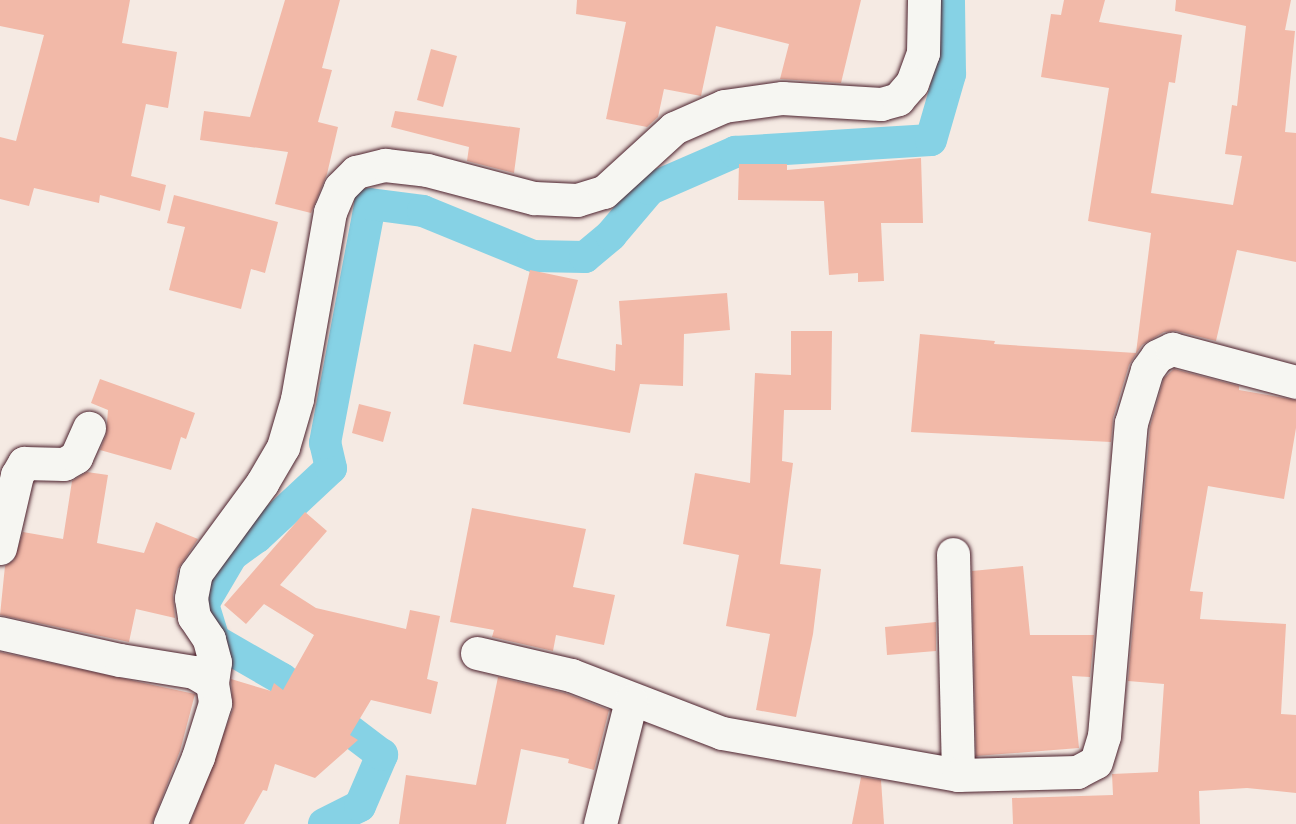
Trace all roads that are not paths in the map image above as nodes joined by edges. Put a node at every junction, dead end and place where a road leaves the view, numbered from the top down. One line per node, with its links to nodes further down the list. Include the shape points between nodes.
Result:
1 (924, 0): 8 (street, via 923,53 912,83 898,99 881,104 782,98 724,105 674,128 604,192 577,200 534,198 428,170 385,165 356,172 340,188 330,212 297,399 283,447 262,483 196,573 191,598 194,617 209,639 215,662)
2 (1296, 382): 10 (street, via 1172,349 1157,356 1147,370 1131,423 1112,679 1096,762 1077,772)
3 (89, 428): 4 (street, via 76,457 64,464 24,463 17,475)
4 (0, 548)
5 (953, 554): 10 (street)
6 (0, 633): 8 (street, via 194,672)
7 (477, 653): 9 (street, via 571,675)
8 (212, 683): 11 (street, via 215,703)
9 (631, 700): 10 (street, via 722,733); 12 (street)
10 (958, 775)
11 (170, 824)
12 (600, 824)

